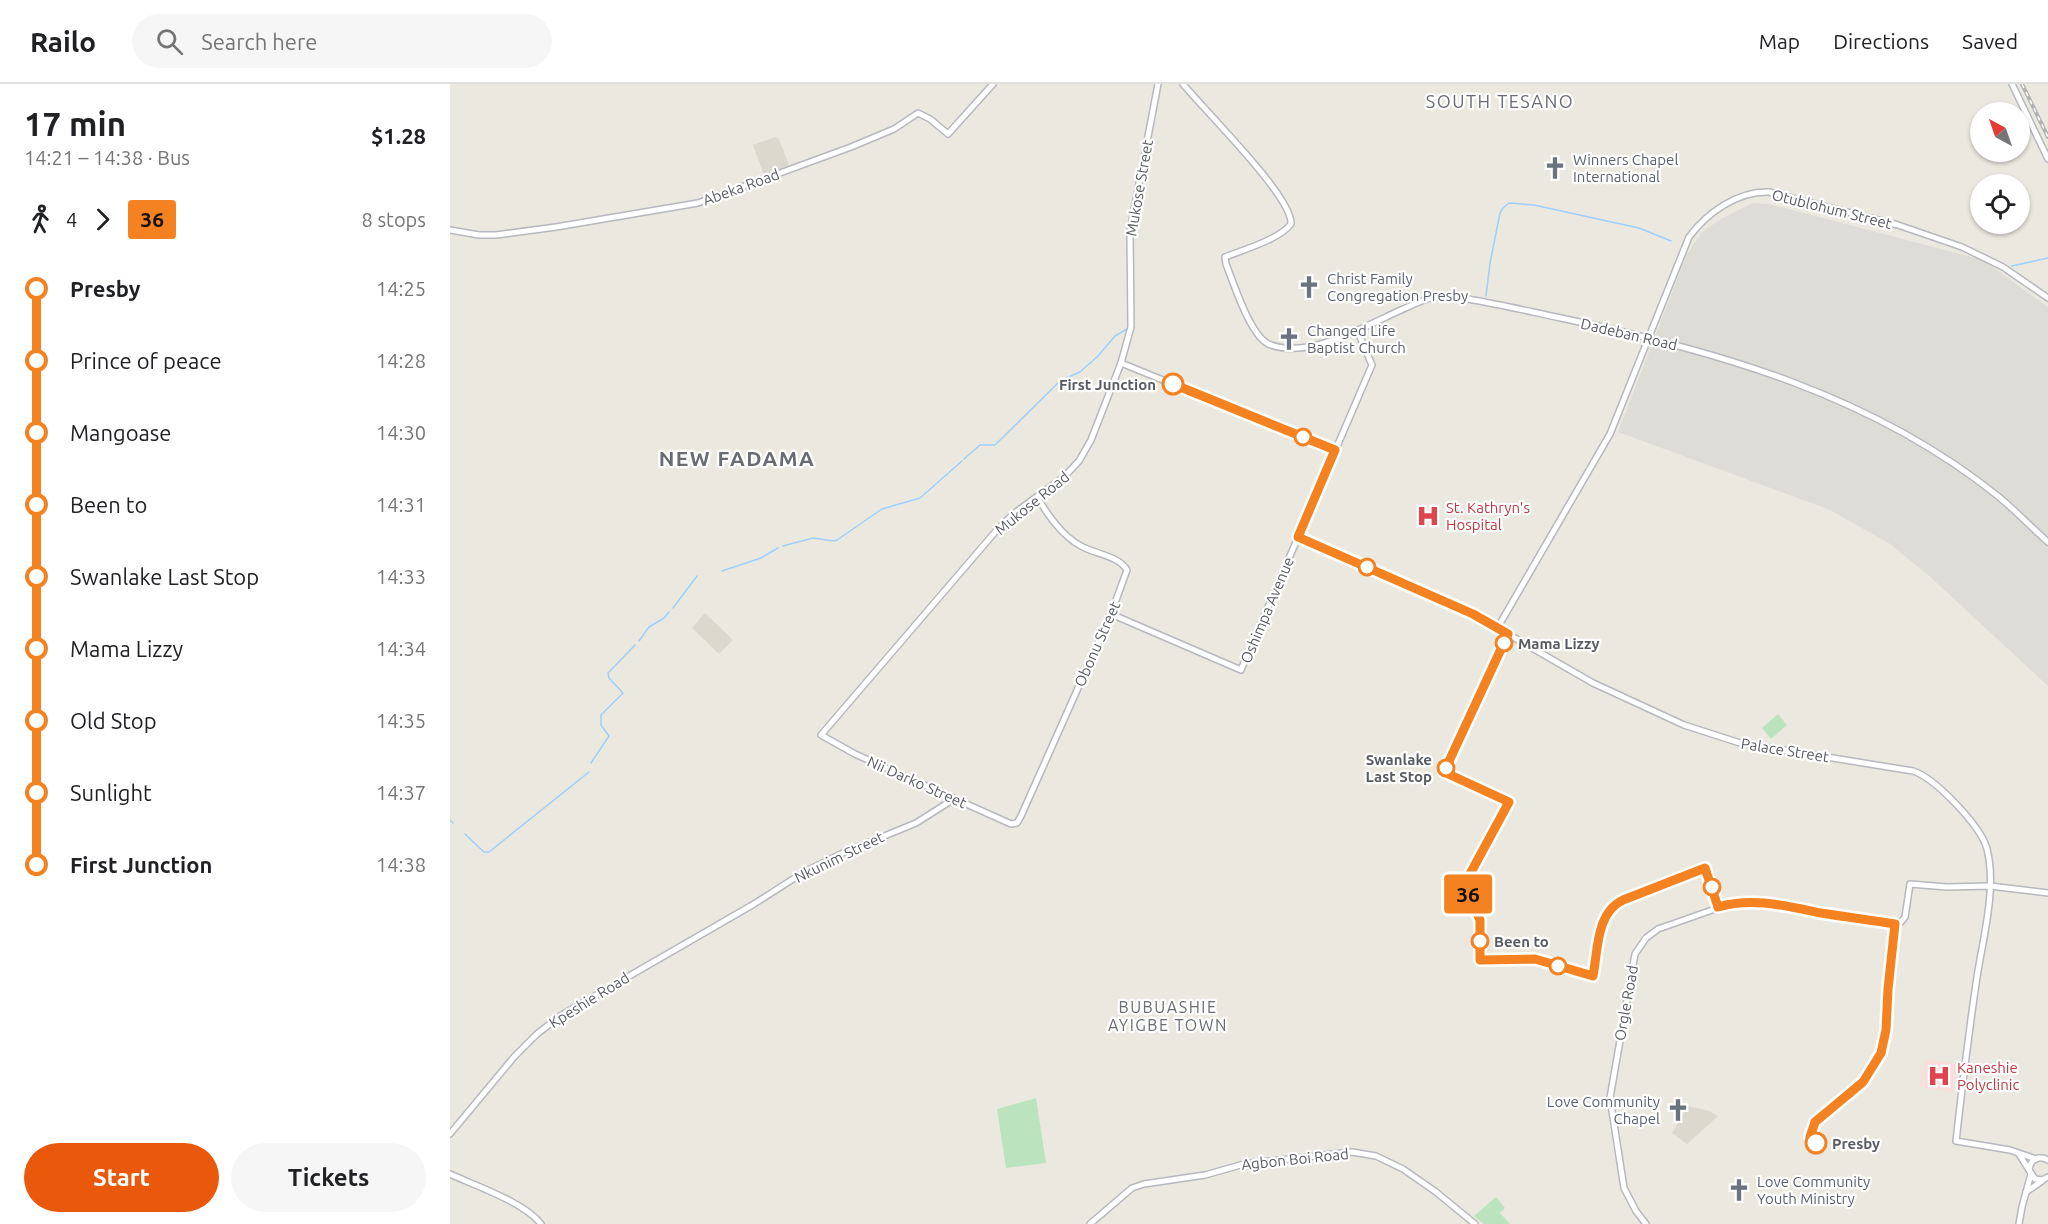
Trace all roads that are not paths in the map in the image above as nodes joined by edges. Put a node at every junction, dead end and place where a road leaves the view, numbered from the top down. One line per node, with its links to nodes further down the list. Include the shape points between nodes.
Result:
1 (993, 84): 6 (street, Abeka Road, via 948,134 918,113 894,129 851,147 698,203 505,234)
2 (1158, 84): 7 (street, Mukose Street, via 1130,231)
3 (1184, 84): 9 (street, Dadeban Road, via 1278,194 1291,215 1291,225 1225,257 1255,329 1265,342 1290,349 1324,343)
4 (2012, 84): 5 (street)
5 (2048, 159)
6 (450, 230)
7 (1131, 292): 11 (street, Mukose Road, via 1131,332)
8 (2047, 294): 10 (street, Otublohum Street, via 1979,254 1926,234 1777,194 1755,192 1724,206 1689,237)
9 (1357, 330): 10 (street, Dadeban Road, via 1428,298 1452,296); 12 (street, Oshimpa Avenue, via 1372,365)
10 (1648, 336): 15 (street, Dadeban Road, via 1805,386 1868,414 2000,498); 17 (street, Otublohum Street, via 1610,434)
11 (1121, 363): 12 (street); 13 (street, Mukose Road, via 1083,456 1072,470)
12 (1335, 450): 14 (street, Oshimpa Avenue)
13 (1037, 497): 16 (street, Obonu Street, via 1073,541 1126,568); 18 (street, Mukose Road, via 996,531)
14 (1298, 537): 16 (street, Oshimpa Avenue, via 1241,670); 17 (street, Palace Street)
15 (2048, 542)
16 (1111, 614): 20 (street, Obonu Street, via 1022,816)
17 (1498, 627): 21 (street, Palace Street, via 1593,683 1715,737 1924,776 1949,797 1985,843)
18 (821, 735): 19 (street, Nii Darko Street)
19 (954, 799): 20 (street, Nii Darko Street); 23 (street, Nkunim Street, via 916,822 819,864)
20 (1014, 824)
21 (1990, 886): 22 (street); 26 (street, Palace Street, via 1956,1141); 36 (street, Orgle Road, via 1910,884 1905,917 1900,923 1742,902 1658,929 1646,938 1635,954 1610,1098 1624,1188)
22 (2048, 892)
23 (726, 920): 24 (street, Kpeshie Road, via 552,1021 514,1057)
24 (450, 1134)
25 (2048, 1151): 27 (street)
26 (2019, 1154): 27 (street); 29 (street)
27 (2038, 1158): 28 (street); 29 (street, via 2031,1163)
28 (2048, 1161)
29 (2030, 1172): 31 (street, via 2036,1179); 32 (street)
30 (450, 1174): 33 (street, via 514,1202)
31 (2046, 1179): 32 (street)
32 (2026, 1192): 37 (street)
33 (541, 1224)
34 (1090, 1224): 35 (street, Agbon Boi Road, via 1132,1188 1144,1184 1235,1165 1337,1153 1383,1159 1410,1174)
35 (1475, 1224)
36 (1646, 1224)
37 (2019, 1224)

